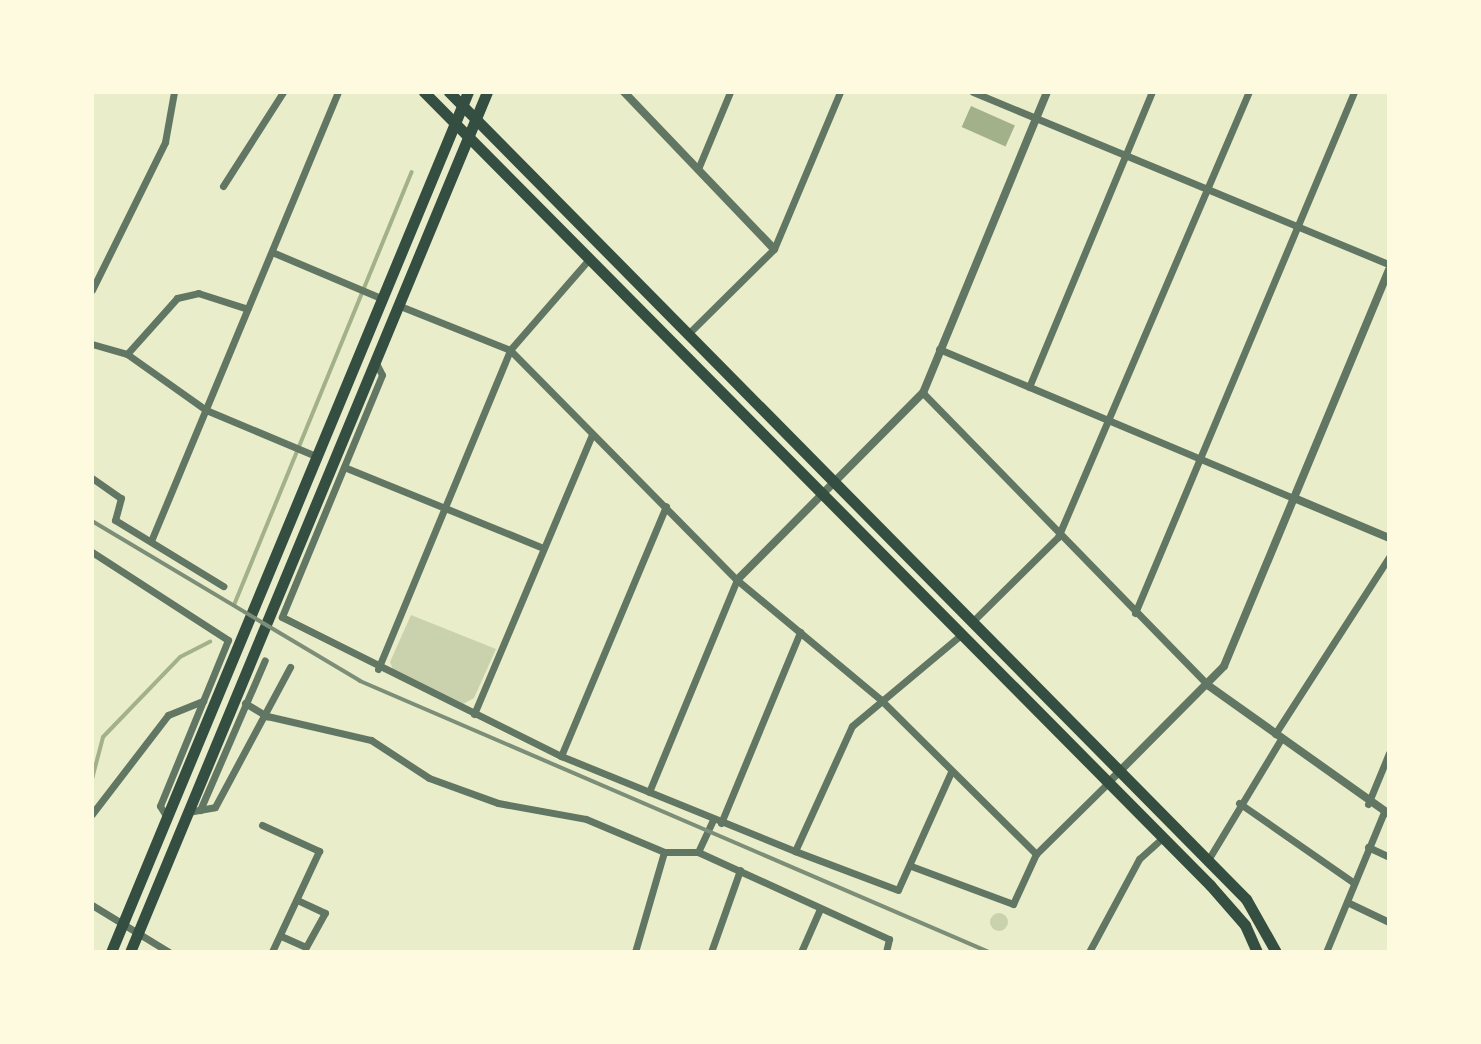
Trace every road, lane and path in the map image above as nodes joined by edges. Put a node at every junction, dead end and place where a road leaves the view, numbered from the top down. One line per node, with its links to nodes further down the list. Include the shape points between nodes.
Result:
1 (174, 92): 31 (street, via 165,142)
2 (283, 92): 23 (street)
3 (338, 92): 27 (street)
4 (424, 92): 19 (main road)
5 (449, 92): 16 (main road)
6 (468, 92): 16 (main road)
7 (487, 92): 18 (main road)
8 (624, 92): 22 (street)
9 (730, 92): 22 (street)
10 (840, 92): 26 (street)
11 (973, 92): 17 (street)
12 (1047, 92): 17 (street)
13 (1152, 92): 21 (street)
14 (1249, 92): 24 (street)
15 (1354, 92): 25 (street)
16 (462, 105): 18 (main road); 19 (main road)
17 (1036, 118): 21 (street); 37 (street)
18 (475, 119): 20 (main road); 35 (main road)
19 (453, 122): 20 (main road); 32 (main road)
20 (468, 137): 28 (main road); 33 (main road)
21 (1125, 155): 24 (street); 41 (street)
22 (698, 169): 26 (street)
23 (223, 186)
24 (1207, 189): 25 (street); 44 (street)
25 (1298, 226): 29 (street); 47 (street)
26 (774, 249): 35 (street)
27 (272, 252): 32 (street); 34 (street)
28 (589, 259): 38 (street); 51 (main road)
29 (1389, 264)
30 (1389, 270): 52 (street)
31 (92, 290)
32 (375, 295): 46 (main road)
33 (400, 306): 38 (street); 40 (main road)
34 (248, 309): 39 (street, via 198,293 177,298); 43 (street)
35 (688, 334): 50 (main road)
36 (92, 344): 39 (street)
37 (939, 349): 41 (street); 42 (street)
38 (510, 350): 45 (street); 54 (street)
39 (127, 354): 43 (street)
40 (376, 363): 48 (street, via 382,375); 85 (main road)
41 (1029, 387): 44 (street)
42 (923, 393): 50 (street); 55 (street)
43 (206, 410): 46 (street); 57 (street)
44 (1109, 421): 47 (street); 55 (street)
45 (592, 434): 53 (street); 58 (street)
46 (311, 453): 88 (main road)
47 (1202, 459): 52 (street); 63 (street)
48 (344, 467): 54 (street); 69 (street, via 282,617)
49 (92, 478): 57 (street, via 121,498 115,520)
50 (834, 482): 51 (street); 64 (main road)
51 (822, 493): 61 (street); 66 (main road)
52 (1294, 498): 56 (street); 70 (street, via 1224,666)
53 (666, 506): 61 (street); 78 (street)
54 (445, 508): 58 (street); 69 (street)
55 (1058, 537): 63 (street); 64 (street)
56 (1389, 538)
57 (151, 541): 62 (street)
58 (543, 548): 74 (street)
59 (94, 556): 72 (street, via 228,640)
60 (1389, 557): 76 (street)
61 (737, 580): 65 (street); 82 (street)
62 (223, 586)
63 (1135, 613): 70 (street)
64 (972, 622): 80 (main road)
65 (800, 632): 71 (street); 89 (street)
66 (961, 635): 71 (street); 81 (main road)
67 (265, 660): 73 (street)
68 (290, 667): 75 (street)
69 (378, 669): 74 (street)
70 (1209, 686): 76 (street); 80 (street)
71 (880, 699): 79 (street); 93 (street, via 852,726)
72 (203, 701): 87 (street, via 168,715); 88 (street, via 160,806)
73 (245, 703): 75 (street); 85 (street)
74 (474, 714): 78 (street)
75 (267, 716): 85 (street, via 215,807); 94 (street, via 371,740 429,778 498,803 586,819)
76 (1278, 737): 83 (street); 84 (street)
77 (1389, 753): 84 (street)
78 (561, 756): 82 (street)
79 (951, 772): 96 (street); 99 (street)
80 (1120, 772): 81 (street); 98 (main road)
81 (1107, 784): 91 (main road); 96 (street)
82 (649, 792): 89 (street)
83 (1239, 803): 98 (street); 101 (street)
84 (1368, 804): 86 (street)
85 (194, 811): 108 (main road)
86 (1387, 813): 92 (street)
87 (92, 814)
88 (167, 817): 107 (main road)
89 (717, 822): 93 (street); 95 (street)
90 (262, 825): 102 (street, via 319,851)
91 (1162, 838): 118 (street, via 1139,859); 119 (main road, via 1237,914)
92 (1368, 847): 97 (street); 101 (street)
93 (795, 851): 99 (street, via 898,890)
94 (664, 852): 95 (street); 114 (street)
95 (698, 852): 100 (street)
96 (1036, 854): 99 (street, via 1016,898 1006,905)
97 (1389, 857)
98 (1208, 860): 120 (main road, via 1260,916)
99 (911, 866)
100 (740, 870): 105 (street); 115 (street)
101 (1354, 883): 103 (street)
102 (297, 900): 109 (street); 109 (street, via 325,913 306,947)
103 (1347, 902): 106 (street); 121 (street)
104 (92, 905): 107 (street)
105 (820, 909): 116 (street); 117 (street, via 889,939)
106 (1389, 922)
107 (122, 924): 108 (street); 110 (main road)
108 (138, 934): 111 (main road); 112 (street)
109 (281, 936): 113 (street)
110 (111, 952)
111 (130, 952)
112 (169, 952)
113 (272, 952)
114 (635, 952)
115 (711, 952)
116 (801, 952)
117 (886, 952)
118 (1089, 952)
119 (1257, 952)
120 (1276, 952)
121 (1326, 952)

